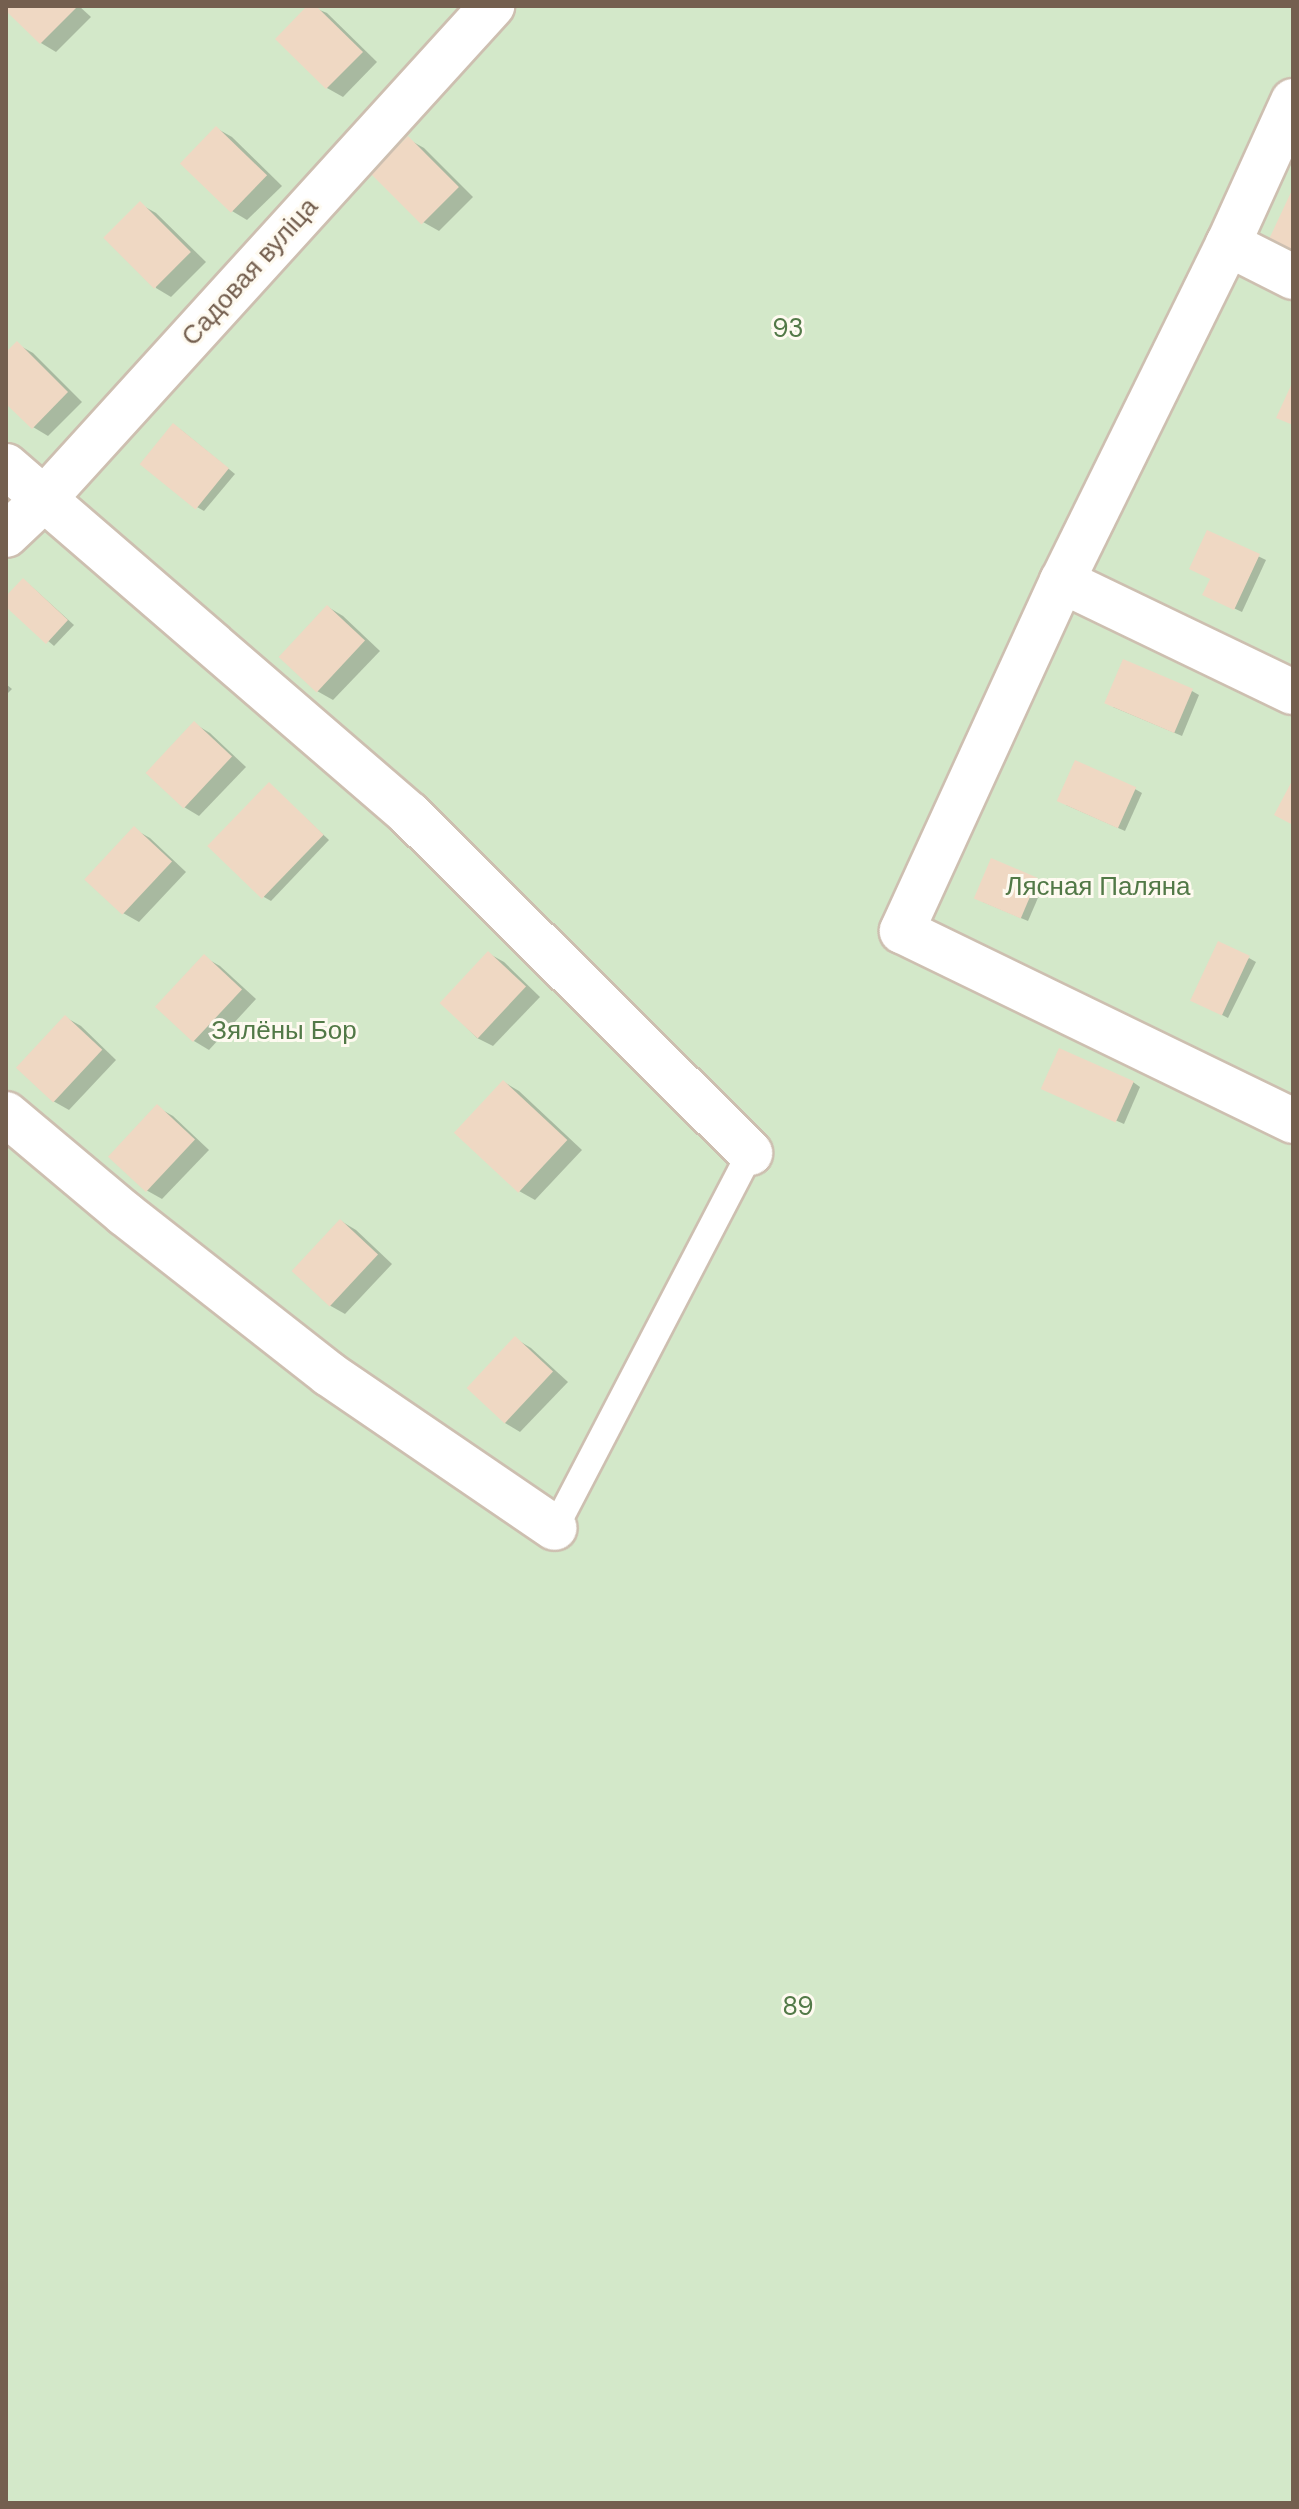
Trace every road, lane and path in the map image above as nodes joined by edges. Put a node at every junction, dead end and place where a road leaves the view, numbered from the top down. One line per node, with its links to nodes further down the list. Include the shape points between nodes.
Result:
1 (492, 6): 6 (street, Садовая вуліца)
2 (1293, 101): 3 (street)
3 (1228, 244): 4 (street); 8 (street)
4 (1293, 277)
5 (6, 466): 6 (street)
6 (43, 500): 7 (street, Садовая вуліца); 12 (street, via 409,814)
7 (6, 535)
8 (1062, 581): 9 (street); 11 (street, via 902,931)
9 (1293, 692)
10 (6, 1114): 13 (street, via 329,1374)
11 (1293, 1121)
12 (750, 1153): 13 (lane)
13 (555, 1528)

